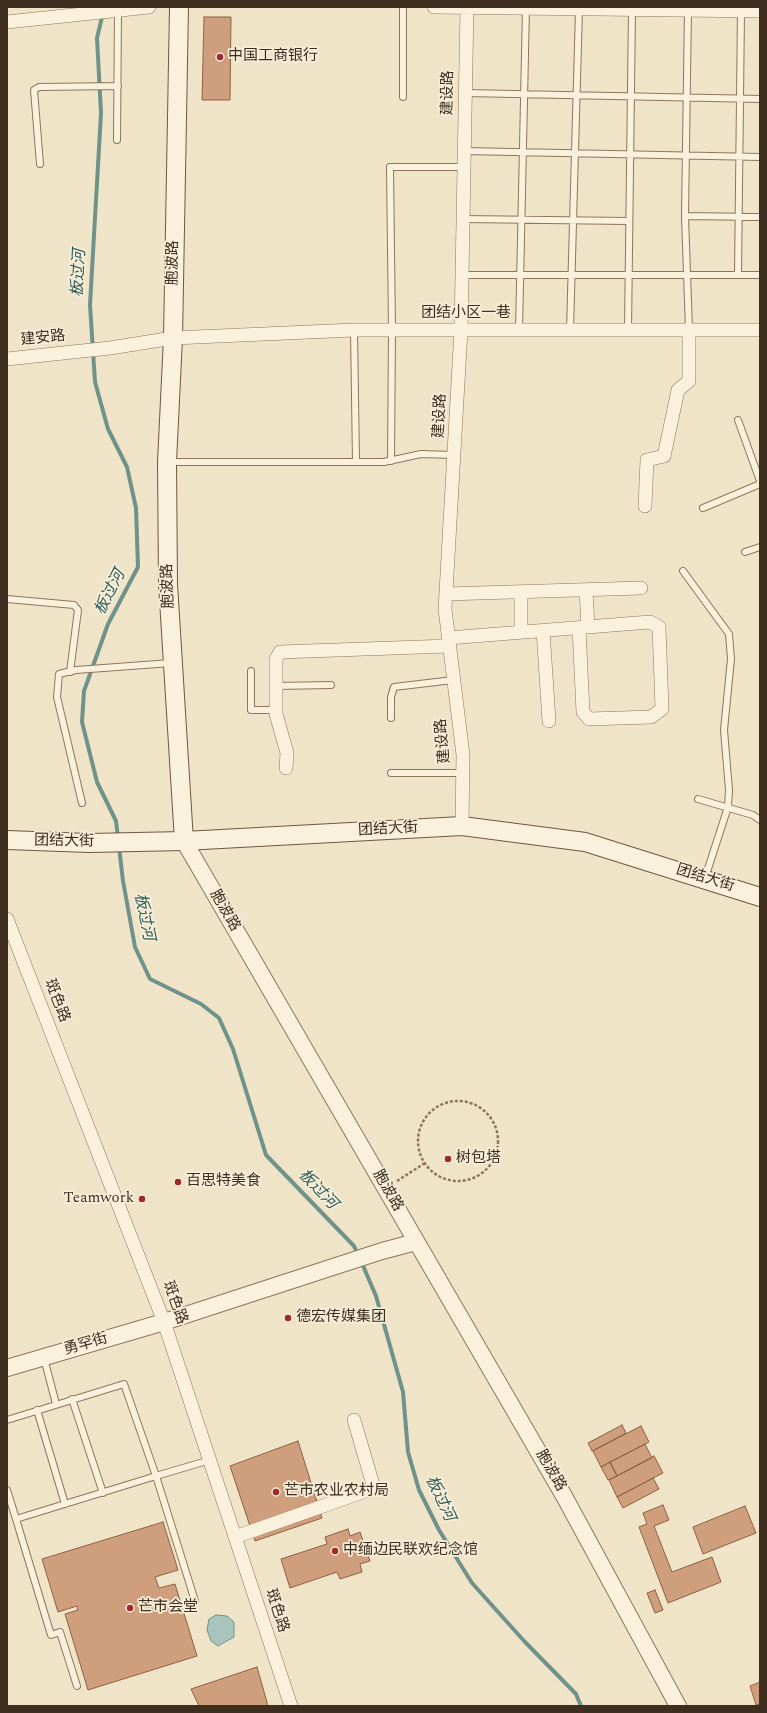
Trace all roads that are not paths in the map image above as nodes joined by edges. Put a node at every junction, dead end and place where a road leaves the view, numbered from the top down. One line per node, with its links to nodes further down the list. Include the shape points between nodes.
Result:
1 (149, 7): 13 (street)
2 (179, 7): 56 (main road, 胞波路)
3 (403, 7): 19 (lane)
4 (434, 7): 5 (street)
5 (467, 7): 6 (street); 16 (street, 建设路)
6 (526, 8): 7 (street); 17 (lane)
7 (579, 8): 8 (street); 18 (lane)
8 (632, 8): 9 (street); 20 (lane)
9 (688, 9): 10 (street); 21 (lane)
10 (741, 9): 11 (street); 22 (lane)
11 (760, 11)
12 (86, 12): 13 (street); 14 (street)
13 (114, 12): 15 (lane)
14 (7, 22)
15 (118, 86): 24 (lane); 32 (lane, via 39,87 34,90)
16 (465, 93): 17 (lane); 25 (street, 建设路)
17 (524, 95): 18 (lane); 26 (lane)
18 (576, 96): 20 (lane); 27 (lane)
19 (403, 97)
20 (631, 97): 21 (lane); 28 (lane)
21 (687, 98): 22 (lane); 29 (lane)
22 (740, 99): 23 (lane); 30 (lane)
23 (760, 100)
24 (117, 140)
25 (464, 151): 26 (lane); 33 (street, 建设路)
26 (523, 153): 27 (lane); 38 (lane)
27 (575, 154): 28 (lane); 39 (lane)
28 (630, 155): 29 (lane); 40 (lane)
29 (686, 156): 30 (lane); 34 (lane)
30 (739, 157): 31 (lane); 35 (lane)
31 (760, 157)
32 (40, 164)
33 (464, 167): 37 (street, 建设路); 49 (lane, via 390,167)
34 (685, 216): 35 (lane); 45 (lane)
35 (738, 217): 36 (lane); 46 (lane)
36 (760, 217)
37 (463, 218): 38 (lane); 41 (street, 建设路)
38 (521, 219): 39 (lane); 42 (lane)
39 (573, 220): 40 (lane); 43 (lane)
40 (629, 221): 44 (lane)
41 (462, 275): 42 (lane); 50 (street, 建设路)
42 (520, 275): 43 (lane); 51 (lane)
43 (571, 275): 44 (lane); 52 (lane)
44 (628, 275): 45 (lane); 53 (lane)
45 (687, 275): 46 (lane); 54 (lane)
46 (738, 275): 47 (lane)
47 (760, 275)
48 (354, 330): 49 (street, 团结小区一巷); 56 (street, 团结小区一巷); 62 (lane)
49 (392, 330): 50 (street, 团结小区一巷); 60 (lane)
50 (461, 330): 51 (street, 团结小区一巷); 59 (street, 建设路)
51 (519, 330): 52 (street, 团结小区一巷)
52 (570, 330): 53 (street, 团结小区一巷)
53 (628, 330): 54 (street, 团结小区一巷)
54 (689, 330): 55 (street, 团结小区一巷); 65 (street, via 689,381 678,390 664,456 647,460)
55 (760, 330)
56 (173, 338): 57 (street, 建安路, via 110,348); 61 (main road, 胞波路)
57 (7, 359)
58 (738, 420): 63 (lane)
59 (454, 455): 60 (lane, via 421,454); 73 (street, 建设路)
60 (391, 461): 62 (lane)
61 (167, 462): 62 (lane); 79 (main road, 胞波路, via 168,584)
62 (356, 462)
63 (760, 481)
64 (760, 484): 66 (lane)
65 (645, 506)
66 (703, 508)
67 (760, 547): 68 (lane)
68 (745, 552)
69 (682, 571): 93 (lane, via 729,634 731,659 724,730)
70 (641, 588): 71 (street)
71 (586, 590): 72 (street); 75 (street)
72 (521, 592): 73 (street); 77 (street)
73 (446, 594): 78 (street, 建设路)
74 (7, 599): 81 (lane, via 74,605 78,610)
75 (583, 627): 75 (street, via 650,622 659,627 662,709 651,717 589,719 583,712); 76 (street)
76 (543, 630): 77 (street); 87 (street)
77 (522, 632): 78 (street)
78 (449, 642): 82 (street, 建设路); 84 (street, via 280,652 276,659)
79 (173, 663): 81 (lane); 97 (main road, 胞波路)
80 (250, 670): 85 (lane, via 250,710)
81 (73, 671): 92 (lane, via 59,674 57,696)
82 (453, 680): 86 (lane, via 394,687 391,697); 90 (street, 建设路, via 463,755)
83 (331, 685): 84 (lane)
84 (276, 686): 85 (street)
85 (276, 710): 88 (street, via 287,753)
86 (391, 718)
87 (549, 721)
88 (286, 768)
89 (391, 773): 90 (lane)
90 (462, 773): 95 (street, 建设路)
91 (698, 799): 93 (lane)
92 (82, 803)
93 (728, 807): 94 (lane); 98 (lane)
94 (760, 820)
95 (462, 826): 97 (main road, 团结大街); 98 (main road, 团结大街, via 585,842)
96 (7, 840): 97 (main road, 团结大街, via 89,843)
97 (184, 841): 101 (street, 胞波路)
98 (704, 879): 99 (main road, 团结大街)
99 (760, 896)
100 (8, 923): 102 (street, 斑色路)
101 (416, 1242): 102 (street, 勇罕街, via 382,1250); 120 (street, 胞波路, via 564,1496)
102 (164, 1322): 103 (street, 勇罕街); 110 (street, 斑色路)
103 (43, 1357): 104 (street, 勇罕街); 106 (lane)
104 (7, 1368)
105 (72, 1399): 106 (lane); 111 (lane, via 124,1384); 113 (lane)
106 (56, 1404): 107 (lane)
107 (37, 1410): 108 (lane); 114 (lane)
108 (7, 1420)
109 (354, 1420): 116 (street, via 374,1488)
110 (210, 1460): 111 (lane); 116 (street, 斑色路)
111 (156, 1476): 113 (lane); 117 (lane)
112 (7, 1490): 115 (lane)
113 (103, 1493): 114 (lane)
114 (65, 1504): 115 (lane)
115 (16, 1519): 118 (lane, via 51,1635 60,1632)
116 (235, 1537): 119 (street, 斑色路)
117 (195, 1601)
118 (77, 1686)
119 (291, 1706)
120 (678, 1706)

